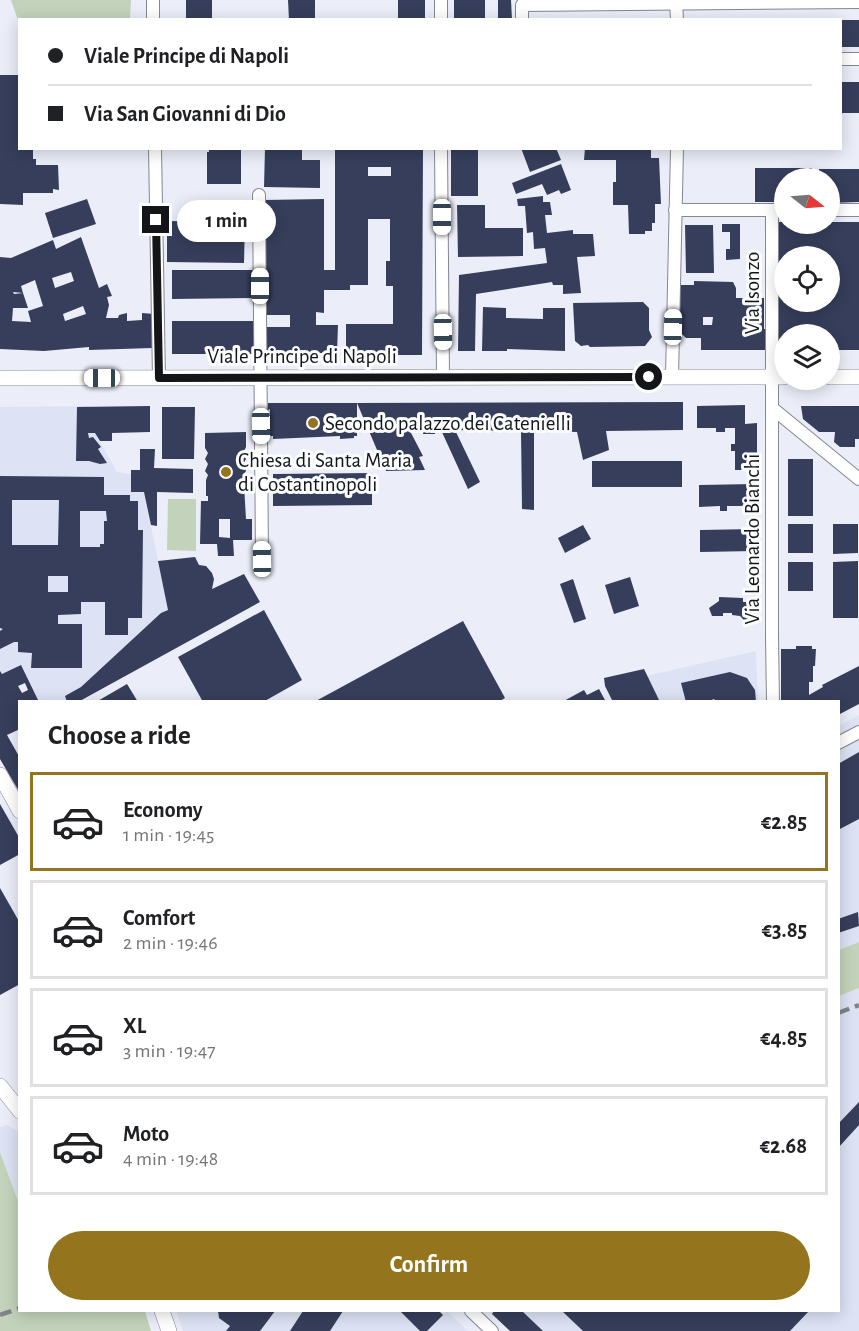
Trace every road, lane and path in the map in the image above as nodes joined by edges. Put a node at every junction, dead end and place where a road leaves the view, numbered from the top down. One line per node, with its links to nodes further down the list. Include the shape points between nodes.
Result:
1 (153, 0): 5 (street)
2 (441, 0): 6 (street)
3 (676, 1): 4 (street); 7 (street, via 522,4); 8 (street)
4 (859, 2)
5 (153, 18)
6 (441, 18)
7 (522, 18)
8 (677, 18)
9 (842, 59): 10 (street)
10 (859, 59)
11 (155, 150): 27 (street)
12 (441, 150): 22 (street)
13 (676, 150): 15 (street)
14 (259, 195): 28 (street)
15 (675, 210): 16 (street); 23 (street)
16 (774, 210)
17 (840, 210): 18 (street)
18 (859, 210)
19 (778, 234): 20 (street, Via Isonzo)
20 (778, 324)
21 (840, 376): 25 (street)
22 (443, 377): 23 (street, Viale Principe di Napoli); 28 (street, Viale Principe di Napoli)
23 (672, 377): 24 (street, Viale Principe di Napoli)
24 (774, 377)
25 (859, 377)
26 (0, 378): 27 (street, Viale Principe di Napoli)
27 (159, 378): 28 (street, Viale Principe di Napoli)
28 (260, 378): 32 (street)
29 (775, 390): 30 (street, Via Leonardo Bianchi)
30 (772, 408): 31 (street); 33 (street, Via Leonardo Bianchi)
31 (859, 479)
32 (262, 559)
33 (773, 700)
34 (859, 732): 35 (street)
35 (840, 742)
36 (0, 775): 37 (street)
37 (18, 807)
38 (0, 1086): 39 (street)
39 (18, 1108)
40 (162, 1312): 42 (street)
41 (472, 1312): 43 (street)
42 (169, 1331)
43 (492, 1331)

